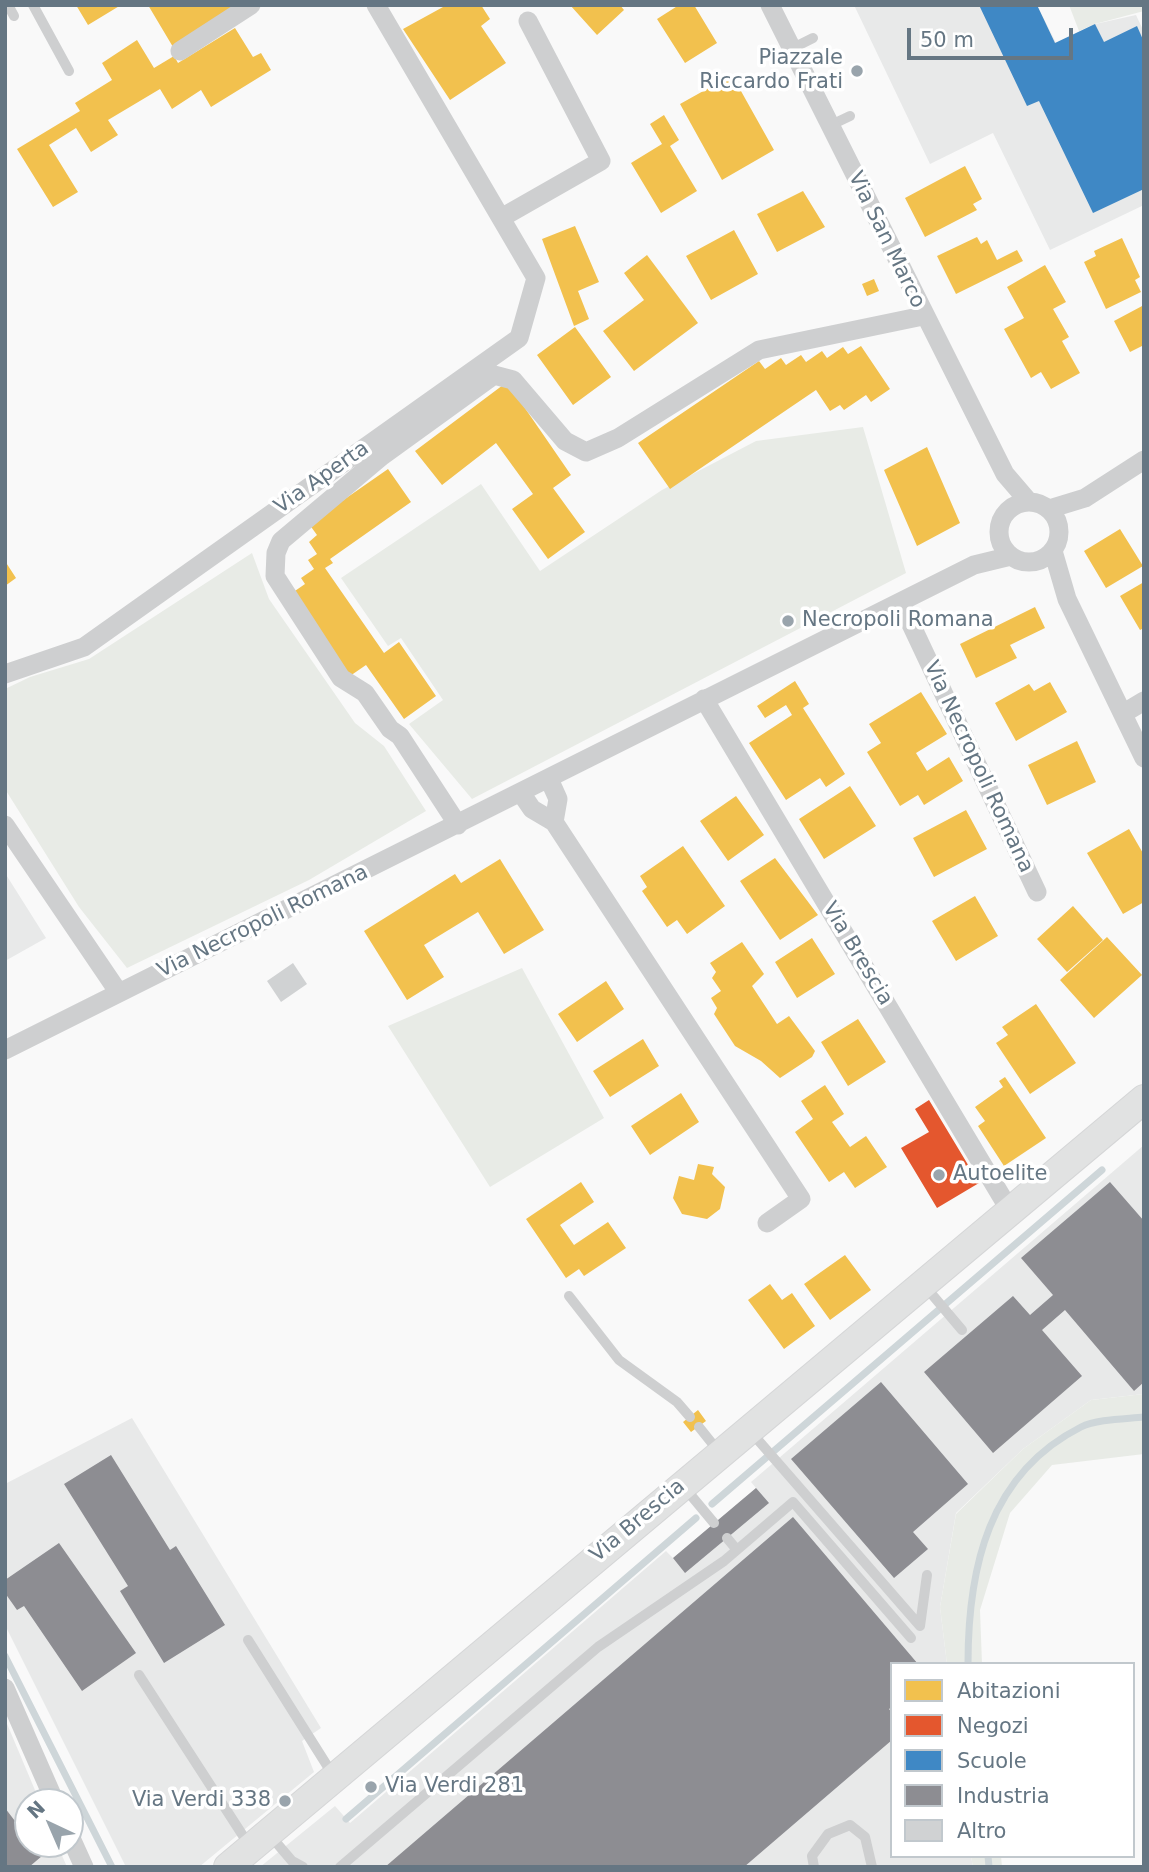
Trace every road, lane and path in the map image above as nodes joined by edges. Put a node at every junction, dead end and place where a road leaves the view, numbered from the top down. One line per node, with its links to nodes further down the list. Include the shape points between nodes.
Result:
1 (8, 5): 6 (lane)
2 (33, 5): 11 (lane)
3 (251, 5): 10 (street)
4 (376, 5): 14 (street, Via Aperta)
5 (770, 5): 9 (street, Via San Marco)
6 (14, 16)
7 (528, 21): 14 (street, via 601,161)
8 (813, 38): 9 (lane)
9 (792, 49): 13 (street, Via San Marco)
10 (180, 51)
11 (69, 71)
12 (850, 116): 13 (lane)
13 (829, 126): 15 (street, Via San Marco)
14 (501, 218): 28 (street, Via Aperta, via 536,278 519,338 84,647)
15 (923, 316): 18 (street, Via San Marco); 37 (street, Via Aperta, via 759,350 618,438 586,452 565,441 513,380 494,375 382,456 281,541 275,576 341,678 366,694 400,736)
16 (1144, 460): 17 (street)
17 (1085, 498): 19 (street); 20 (street)
18 (1020, 505): 19 (street); 21 (street, via 1002,518)
19 (1049, 509): 20 (street)
20 (1059, 529): 22 (street)
21 (999, 530): 23 (street, via 1000,541); 25 (street, Via Necropoli Romana)
22 (1053, 551): 24 (street); 26 (street)
23 (1011, 556): 24 (street); 25 (street, Via Necropoli Romana)
24 (1035, 562): 26 (street)
25 (974, 565): 27 (street, Via Necropoli Romana)
26 (1067, 598): 31 (street)
27 (901, 603): 29 (street, Via Necropoli Romana); 38 (street, Via Necropoli Romana)
28 (5, 674)
29 (704, 699): 33 (street, Via Necropoli Romana); 42 (street, Via Brescia)
30 (1144, 701): 31 (street)
31 (1124, 713): 32 (street)
32 (1144, 758)
33 (549, 779): 34 (street, Via Necropoli Romana); 35 (street, via 558,799)
34 (521, 793): 35 (street, via 532,809); 37 (street, Via Necropoli Romana)
35 (554, 822): 43 (street, via 580,849 801,1199)
36 (5, 825): 39 (street)
37 (458, 825): 39 (street, Via Necropoli Romana)
38 (1037, 892)
39 (120, 993): 40 (street, Via Necropoli Romana)
40 (5, 1050)
41 (1144, 1099): 42 (main road, Via Brescia)
42 (1009, 1209): 44 (main road, Via Brescia)
43 (767, 1223)
44 (930, 1291): 46 (lane); 49 (main road, Via Brescia)
45 (569, 1296): 47 (lane, via 619,1360 677,1402)
46 (962, 1330)
47 (690, 1417)
48 (698, 1427): 50 (lane)
49 (755, 1436): 50 (main road, Via Brescia); 55 (lane, via 920,1626)
50 (720, 1452): 51 (main road, Via Brescia)
51 (681, 1484): 52 (lane); 60 (main road, Via Brescia)
52 (714, 1523)
53 (727, 1538): 54 (lane)
54 (737, 1550): 56 (lane, via 793,1502); 63 (lane, via 598,1647)
55 (927, 1575)
56 (911, 1637)
57 (248, 1640): 60 (lane)
58 (139, 1675): 62 (lane)
59 (5, 1688): 61 (street)
60 (335, 1778): 62 (main road, Via Brescia)
61 (49, 1788)
62 (247, 1852): 64 (lane)
63 (345, 1865)
64 (303, 1867)
65 (814, 1867): 66 (lane, via 812,1856 828,1834 850,1825 865,1837)
66 (872, 1867)

